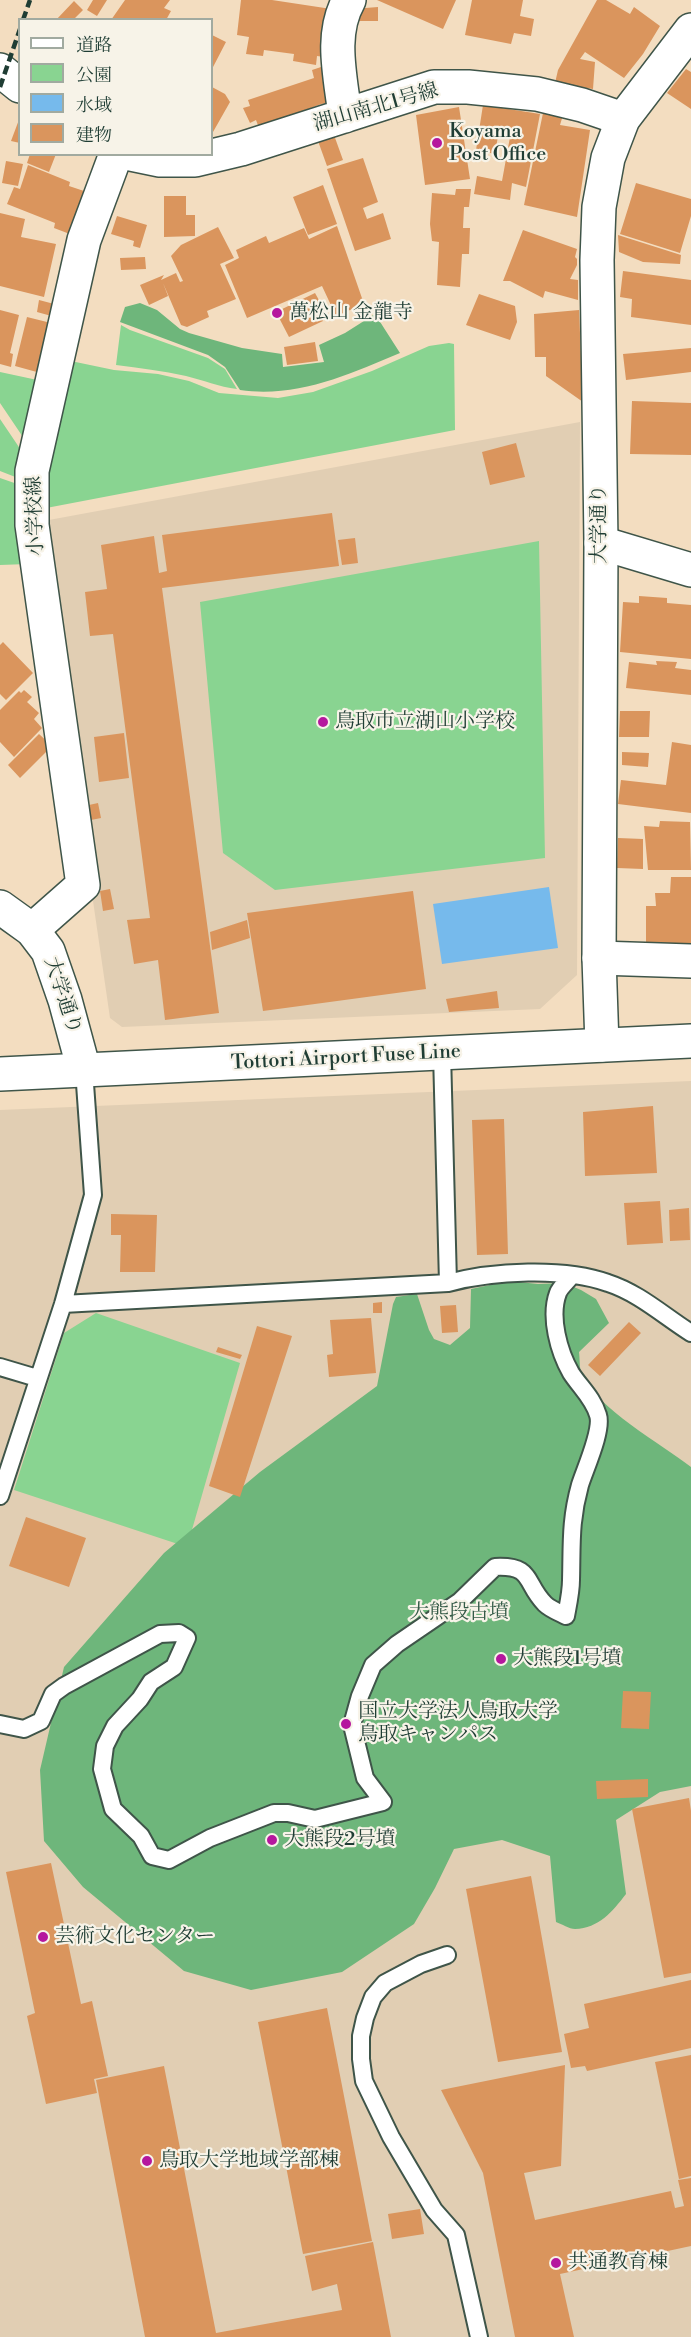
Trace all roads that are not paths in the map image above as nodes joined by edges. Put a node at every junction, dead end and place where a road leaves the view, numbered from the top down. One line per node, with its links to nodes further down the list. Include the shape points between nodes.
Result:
1 (349, 0): 5 (street, via 337,45)
2 (691, 30): 6 (street, 大学通り)
3 (0, 70): 4 (street)
4 (18, 84)
5 (345, 116): 6 (street, 湖山南北1号線, via 434,87 468,87 537,94); 10 (street, 湖山南北1号線)
6 (623, 118): 11 (street, 大学通り, via 608,158 599,207)
7 (115, 156): 14 (street, 小学校線, via 84,240 32,471 32,525 84,885)
8 (140, 156): 9 (street, 湖山南北1号線, via 195,160)
9 (212, 156)
10 (213, 156)
11 (601, 543): 12 (street); 15 (street, 大学通り)
12 (691, 570)
13 (0, 907): 14 (street, 大学通り)
14 (32, 930): 20 (street, 大学通り, via 48,951)
15 (599, 958): 16 (street); 18 (street, 大学通り)
16 (691, 961)
17 (691, 1041): 18 (street, Tottori Airport Fuse Line)
18 (602, 1045): 19 (street, Tottori Airport Fuse Line)
19 (442, 1053): 20 (street, Tottori Airport Fuse Line); 23 (lane)
20 (84, 1070): 21 (street, Tottori Airport Fuse Line); 24 (lane, via 93,1196)
21 (0, 1074)
22 (572, 1275): 23 (lane, via 523,1273); 25 (lane, via 607,1282 633,1294); 29 (lane, via 558,1293 555,1316 559,1348 599,1417 573,1514 572,1582 566,1617 545,1605 526,1574 510,1566 495,1567 460,1601 373,1665 352,1725 364,1778 383,1802 315,1819 273,1813 210,1838 169,1860 152,1856 141,1836 113,1809 102,1769 105,1746 115,1726 151,1682 174,1666 188,1638 179,1633 160,1634 76,1678 53,1694 41,1721 24,1729)
23 (448, 1283): 24 (lane)
24 (63, 1304): 27 (lane)
25 (691, 1333)
26 (0, 1367): 27 (lane)
27 (37, 1378): 28 (lane)
28 (0, 1496)
29 (0, 1724)
30 (447, 1955): 31 (lane, via 403,1973 379,1990 365,2018 361,2059 364,2081 391,2137 434,2210 456,2235)
31 (479, 2337)

